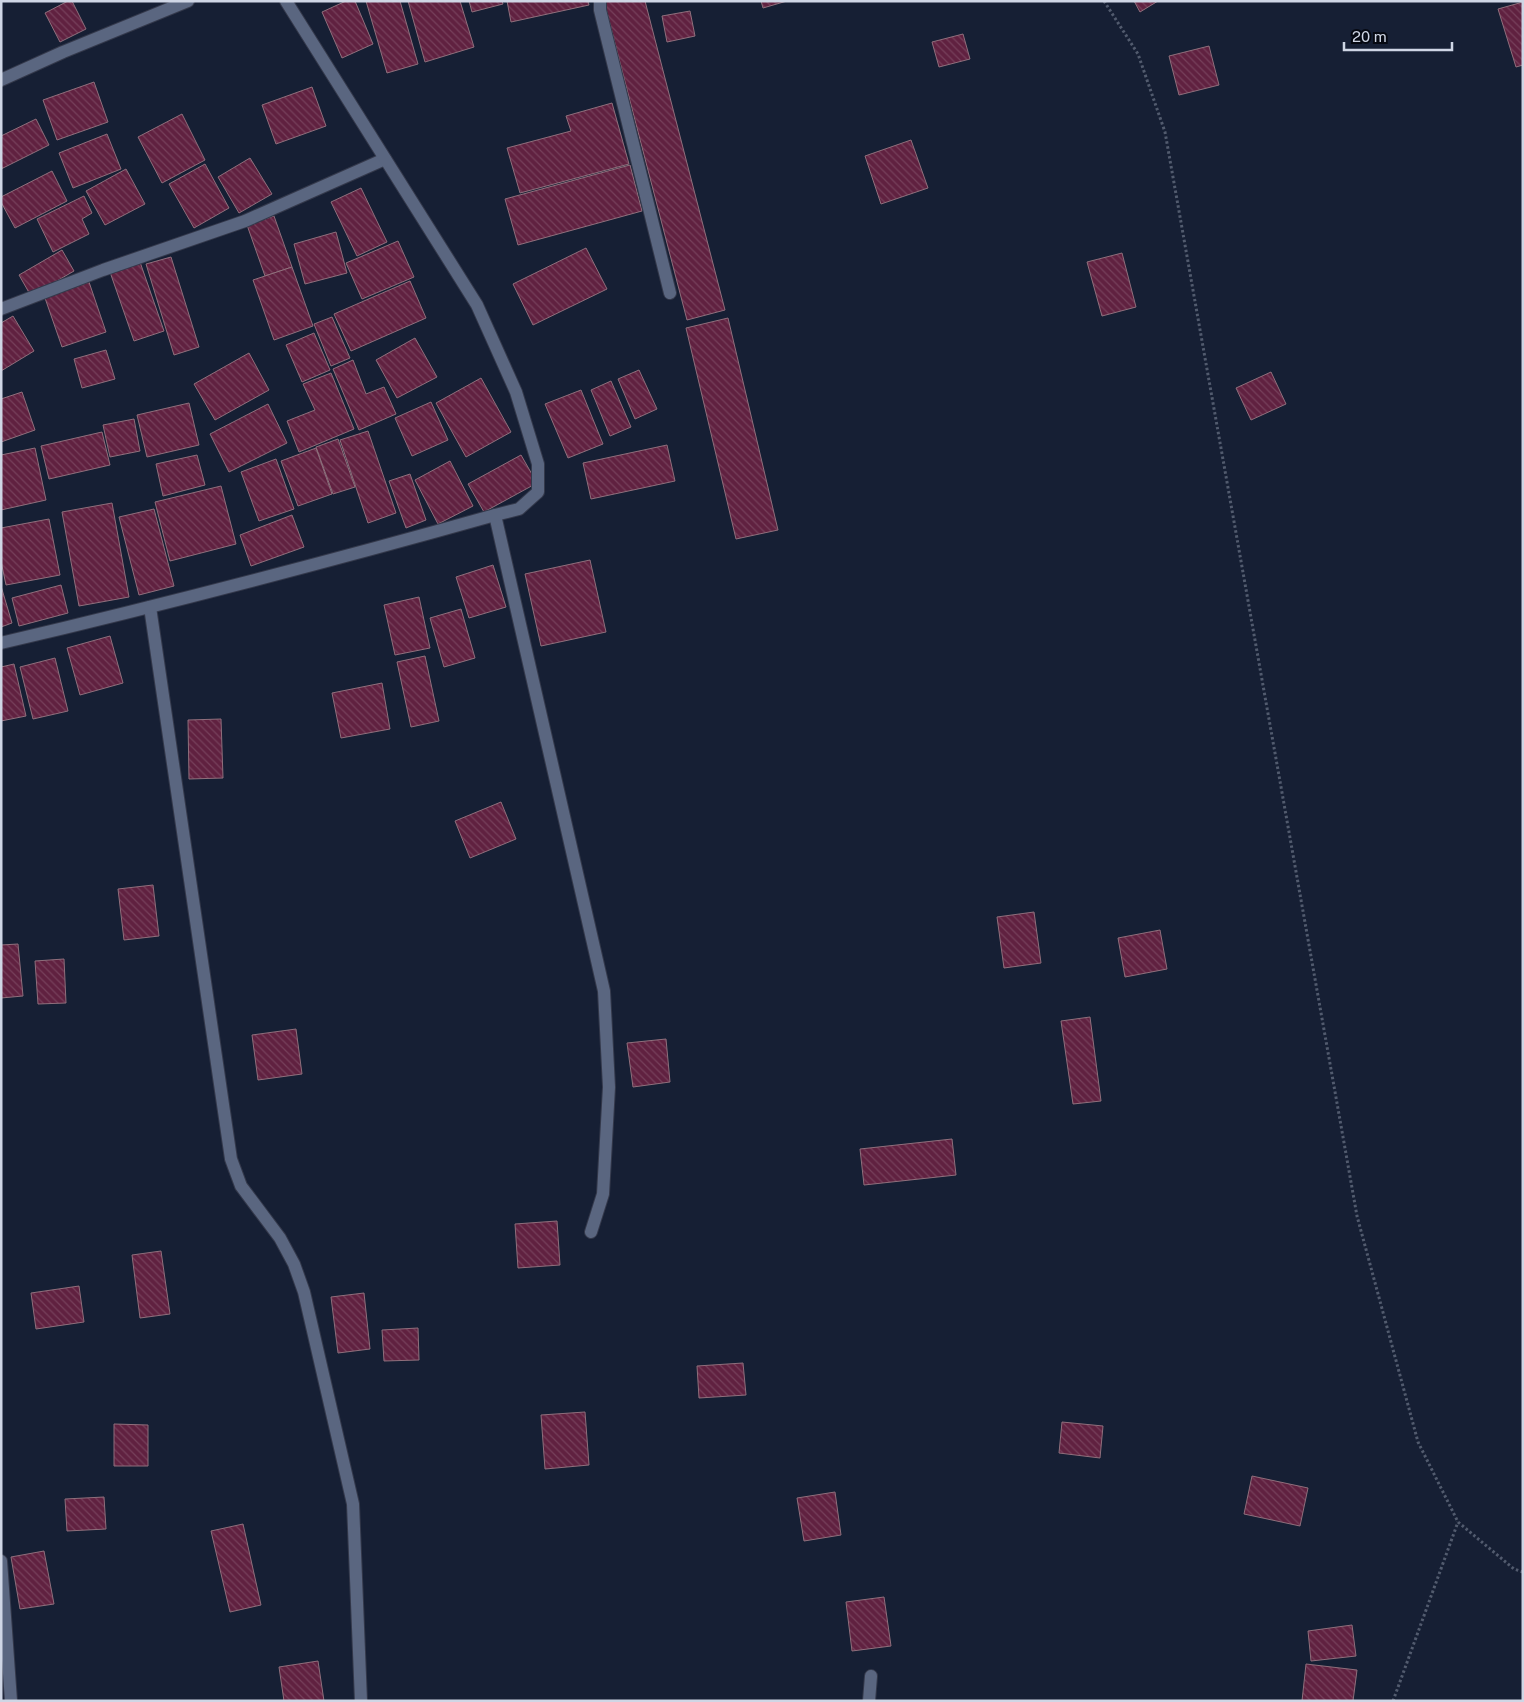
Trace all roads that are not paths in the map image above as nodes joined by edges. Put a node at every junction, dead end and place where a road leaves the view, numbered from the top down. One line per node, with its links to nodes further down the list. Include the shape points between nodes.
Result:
1 (188, 1): 4 (street)
2 (286, 1): 5 (street)
3 (600, 1): 6 (street)
4 (1, 80)
5 (385, 159): 7 (street, via 245,221); 8 (street, via 477,305 516,392 538,464 538,492 519,509)
6 (670, 293)
7 (1, 309)
8 (495, 516): 9 (street); 11 (street, via 604,991 609,1086 604,1194)
9 (150, 607): 10 (street); 15 (street, via 231,1159 241,1186 280,1238 298,1274 354,1504)
10 (1, 643)
11 (591, 1232)
12 (1, 1561): 14 (street)
13 (871, 1676): 16 (street)
14 (10, 1701)
15 (361, 1701)
16 (869, 1701)

